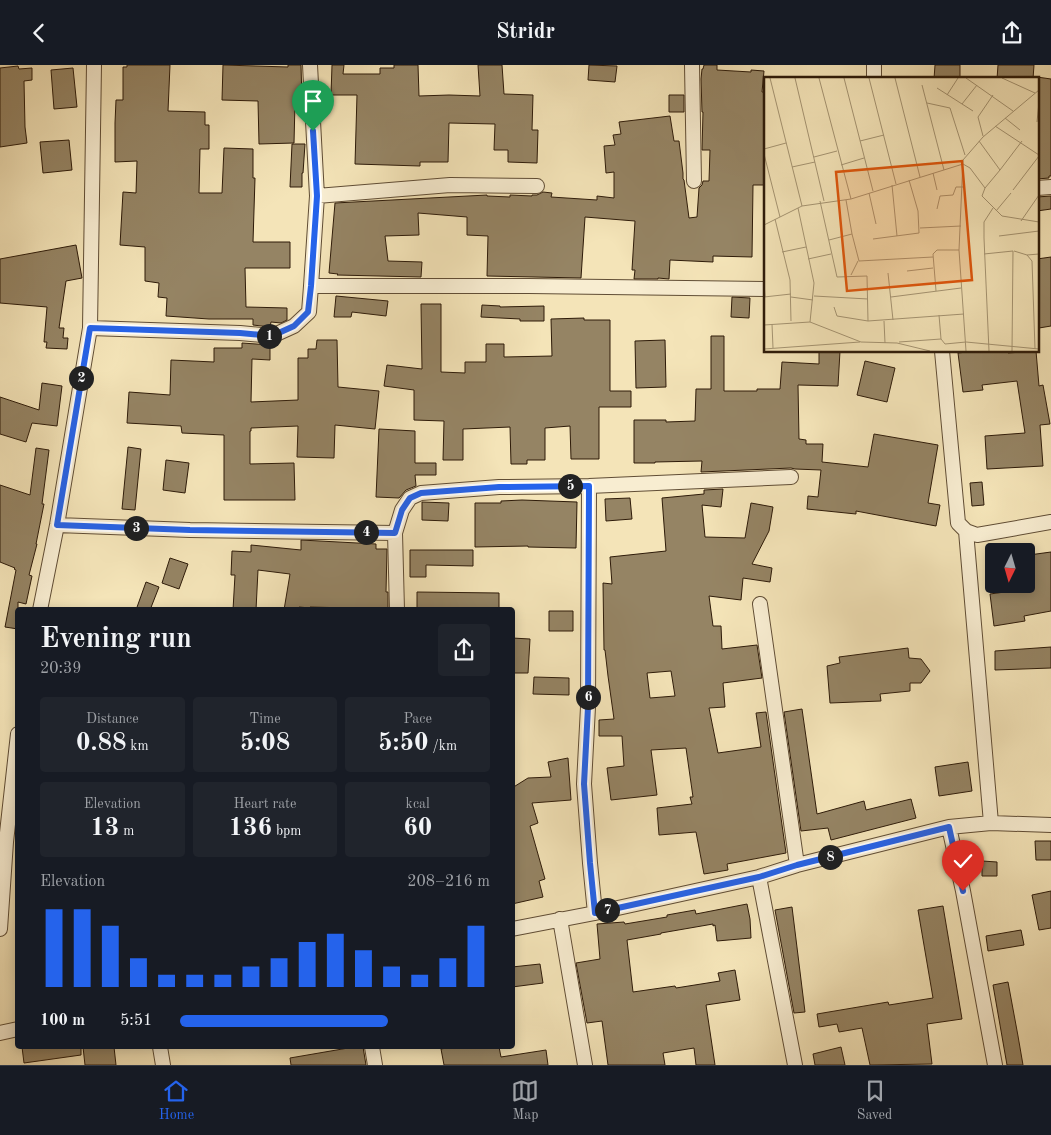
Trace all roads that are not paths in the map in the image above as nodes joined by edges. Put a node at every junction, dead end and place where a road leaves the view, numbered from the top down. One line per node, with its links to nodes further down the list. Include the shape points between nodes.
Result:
1 (94, 65): 11 (street)
2 (310, 65): 8 (street)
3 (692, 65): 4 (street)
4 (694, 181)
5 (537, 186): 8 (street, via 450,185)
6 (1051, 187): 7 (street)
7 (1038, 188)
8 (317, 196): 9 (street)
9 (311, 286): 10 (street); 11 (street, via 308,312 294,326 272,336)
10 (764, 289)
11 (90, 328): 16 (street)
12 (942, 353): 17 (street, via 958,523)
13 (791, 477): 14 (street)
14 (589, 486): 18 (street, via 499,487 421,493 410,498 402,510); 29 (street, via 588,707 584,784)
15 (1051, 522): 17 (street, via 977,535)
16 (57, 525): 18 (street); 20 (street)
17 (966, 531): 23 (street)
18 (395, 533): 21 (street)
19 (760, 603): 27 (street)
20 (41, 607)
21 (397, 607)
22 (15, 788): 26 (street)
23 (992, 823): 24 (street); 25 (street)
24 (1051, 825)
25 (949, 827): 27 (street); 41 (street)
26 (12, 843): 32 (street)
27 (797, 865): 28 (street)
28 (759, 877): 29 (street); 40 (street)
29 (595, 913): 30 (street)
30 (560, 919): 31 (street); 39 (street)
31 (515, 928)
32 (0, 929)
33 (15, 1030): 34 (street)
34 (0, 1033)
35 (160, 1049): 37 (street)
36 (372, 1049): 38 (street)
37 (163, 1065)
38 (376, 1065)
39 (584, 1065)
40 (795, 1065)
41 (995, 1065)

